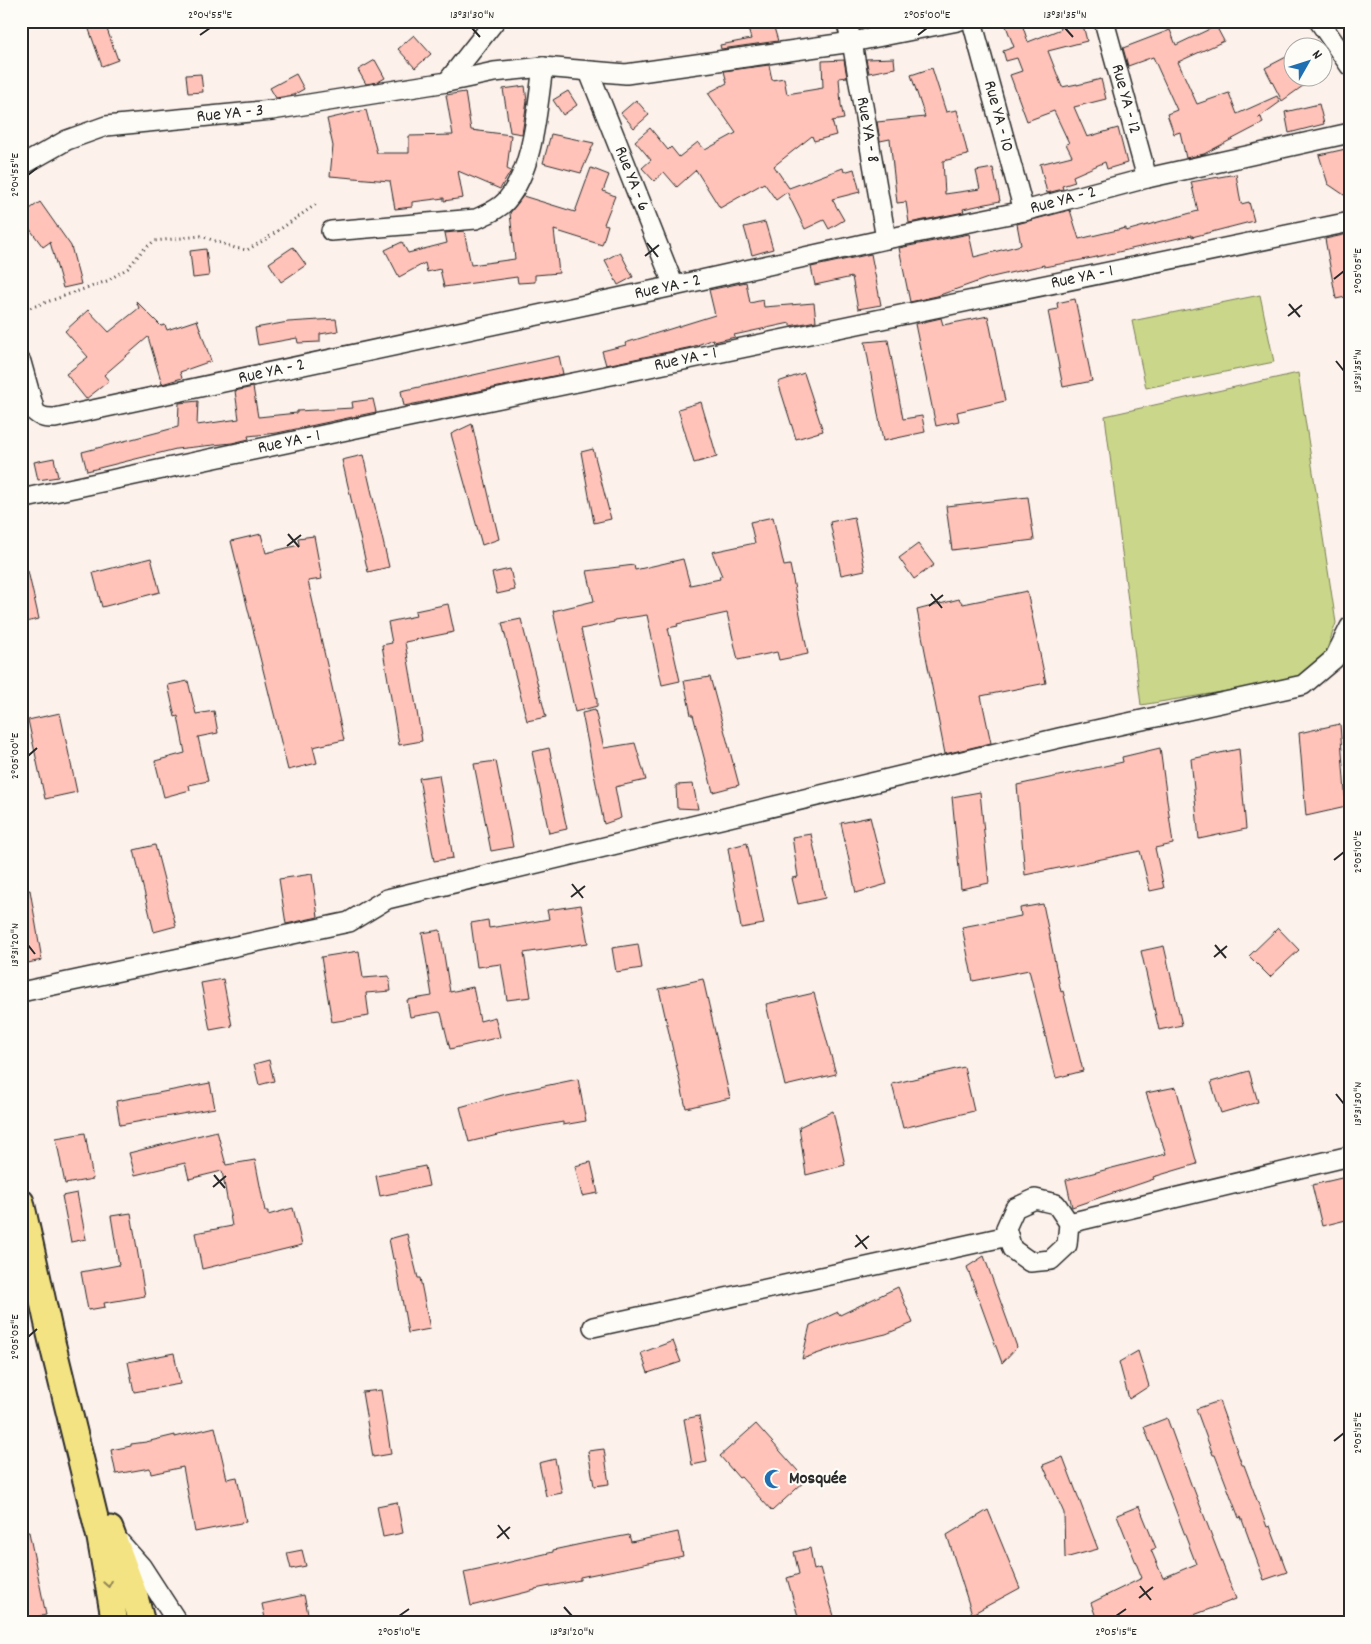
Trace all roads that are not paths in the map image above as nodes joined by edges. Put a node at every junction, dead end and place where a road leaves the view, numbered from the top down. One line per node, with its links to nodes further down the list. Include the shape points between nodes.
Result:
1 (494, 21): 11 (street)
2 (846, 21): 7 (street, Rue YA - 8)
3 (958, 21): 7 (street, Rue YA - 3)
4 (972, 21): 15 (street, Rue YA - 10)
5 (1104, 21): 14 (street, Rue YA - 12)
6 (1319, 21): 8 (street)
7 (852, 42): 10 (street, Rue YA - 3, via 626,74); 18 (street, Rue YA - 8)
8 (1350, 66)
9 (543, 67): 10 (street, Rue YA - 3); 11 (street, Rue YA - 3, via 494,72); 17 (street, via 521,178 493,212 476,219)
10 (589, 72): 19 (street, Rue YA - 6)
11 (447, 82): 13 (street, Rue YA - 3, via 272,110 106,126 67,140)
12 (1350, 133): 14 (street, Rue YA - 2)
13 (21, 166)
14 (1147, 178): 15 (street, Rue YA - 2)
15 (1024, 211): 18 (street, Rue YA - 2)
16 (1350, 222): 21 (street, Rue YA - 1)
17 (331, 231)
18 (886, 239): 19 (street, Rue YA - 2)
19 (674, 286): 20 (street, Rue YA - 2, via 55,418 46,418 35,412)
20 (21, 362)
21 (21, 499)
22 (1350, 627): 23 (street, via 1334,659 1303,685 1058,738 387,899 349,922)
23 (21, 992)
24 (1350, 1156): 26 (street)
25 (21, 1202): 29 (main road, via 87,1485)
26 (1069, 1222): 27 (street, via 1056,1204 1035,1198 1015,1208 1006,1228); 27 (street, via 1067,1245 1051,1260 1030,1262 1012,1249)
27 (1008, 1236): 28 (street)
28 (593, 1327)
29 (106, 1536): 30 (main road, one-way to 30); 31 (main road); 32 (street, via 141,1566)
30 (115, 1623)
31 (142, 1623)
32 (178, 1623)

